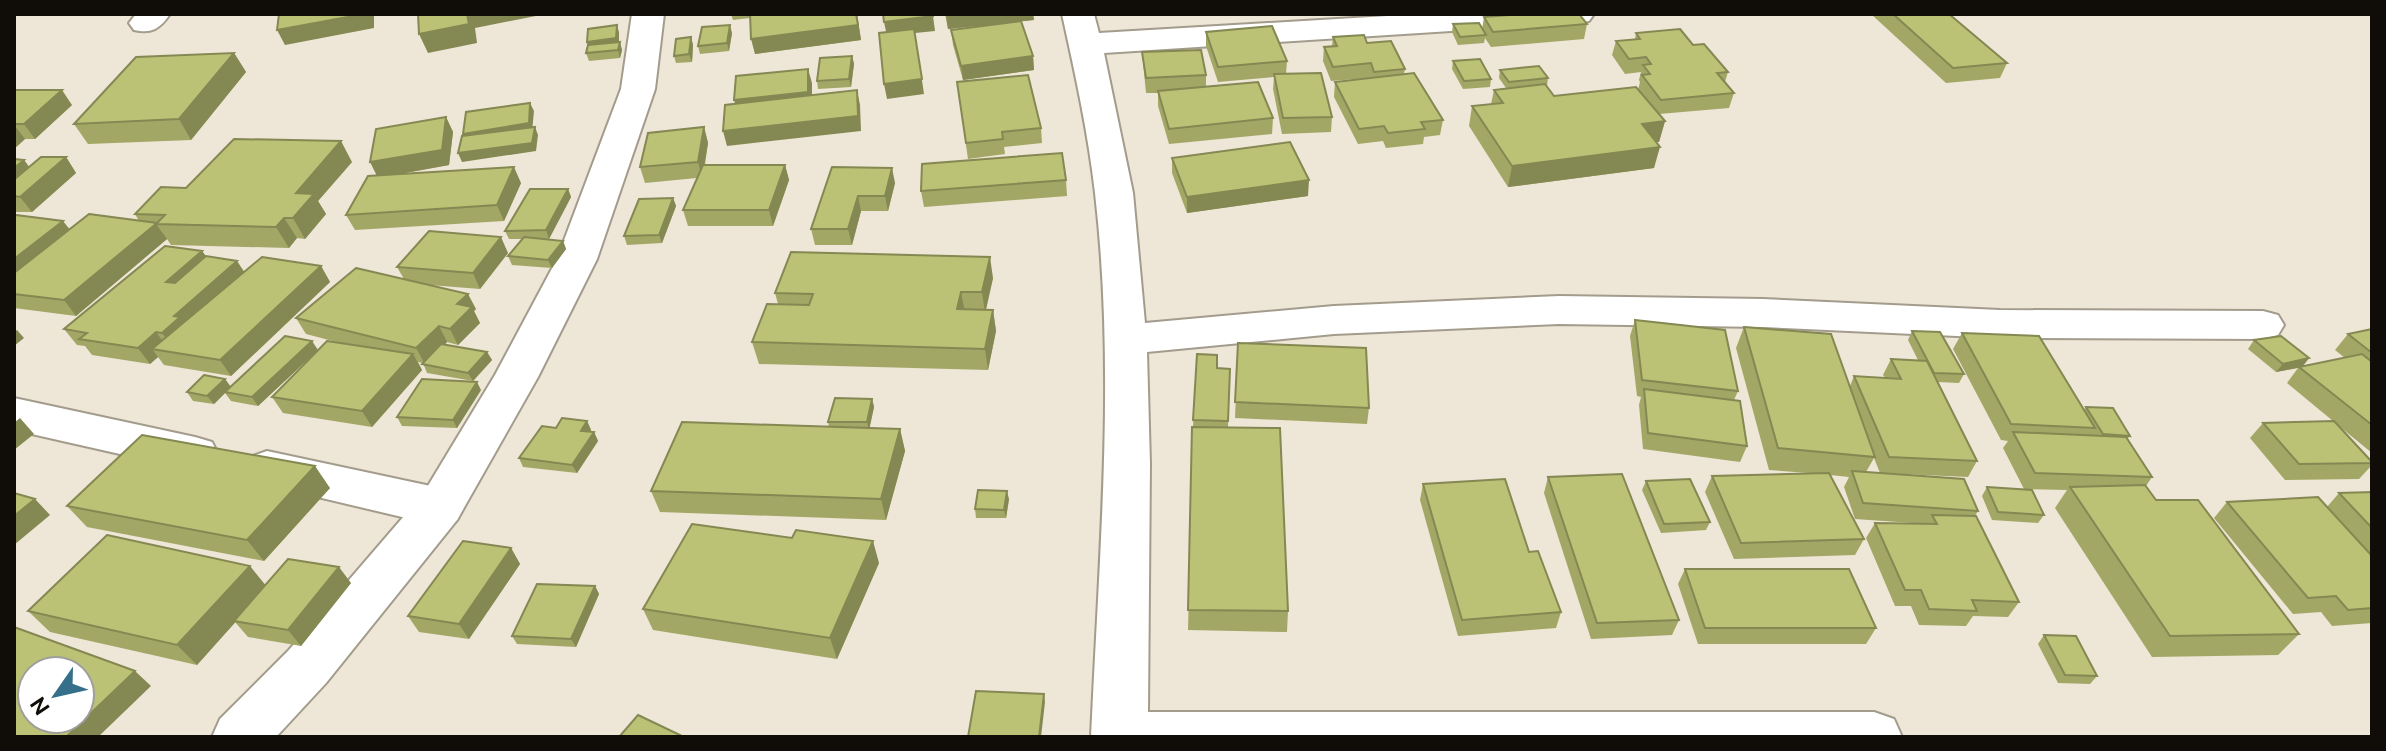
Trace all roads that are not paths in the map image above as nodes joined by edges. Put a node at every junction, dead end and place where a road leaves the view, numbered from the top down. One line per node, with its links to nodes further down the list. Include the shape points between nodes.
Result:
1 (648, 14): 7 (street, via 638,89 577,259)
2 (1578, 14): 3 (street)
3 (1082, 29): 5 (street, via 1115,176)
4 (2263, 325): 5 (street, via 2000,324 1559,310 1334,320)
5 (1128, 339): 9 (street)
6 (14, 414): 7 (street)
7 (440, 507): 8 (street, via 307,667)
8 (240, 737)
9 (1122, 737): 10 (street)
10 (1874, 737)

